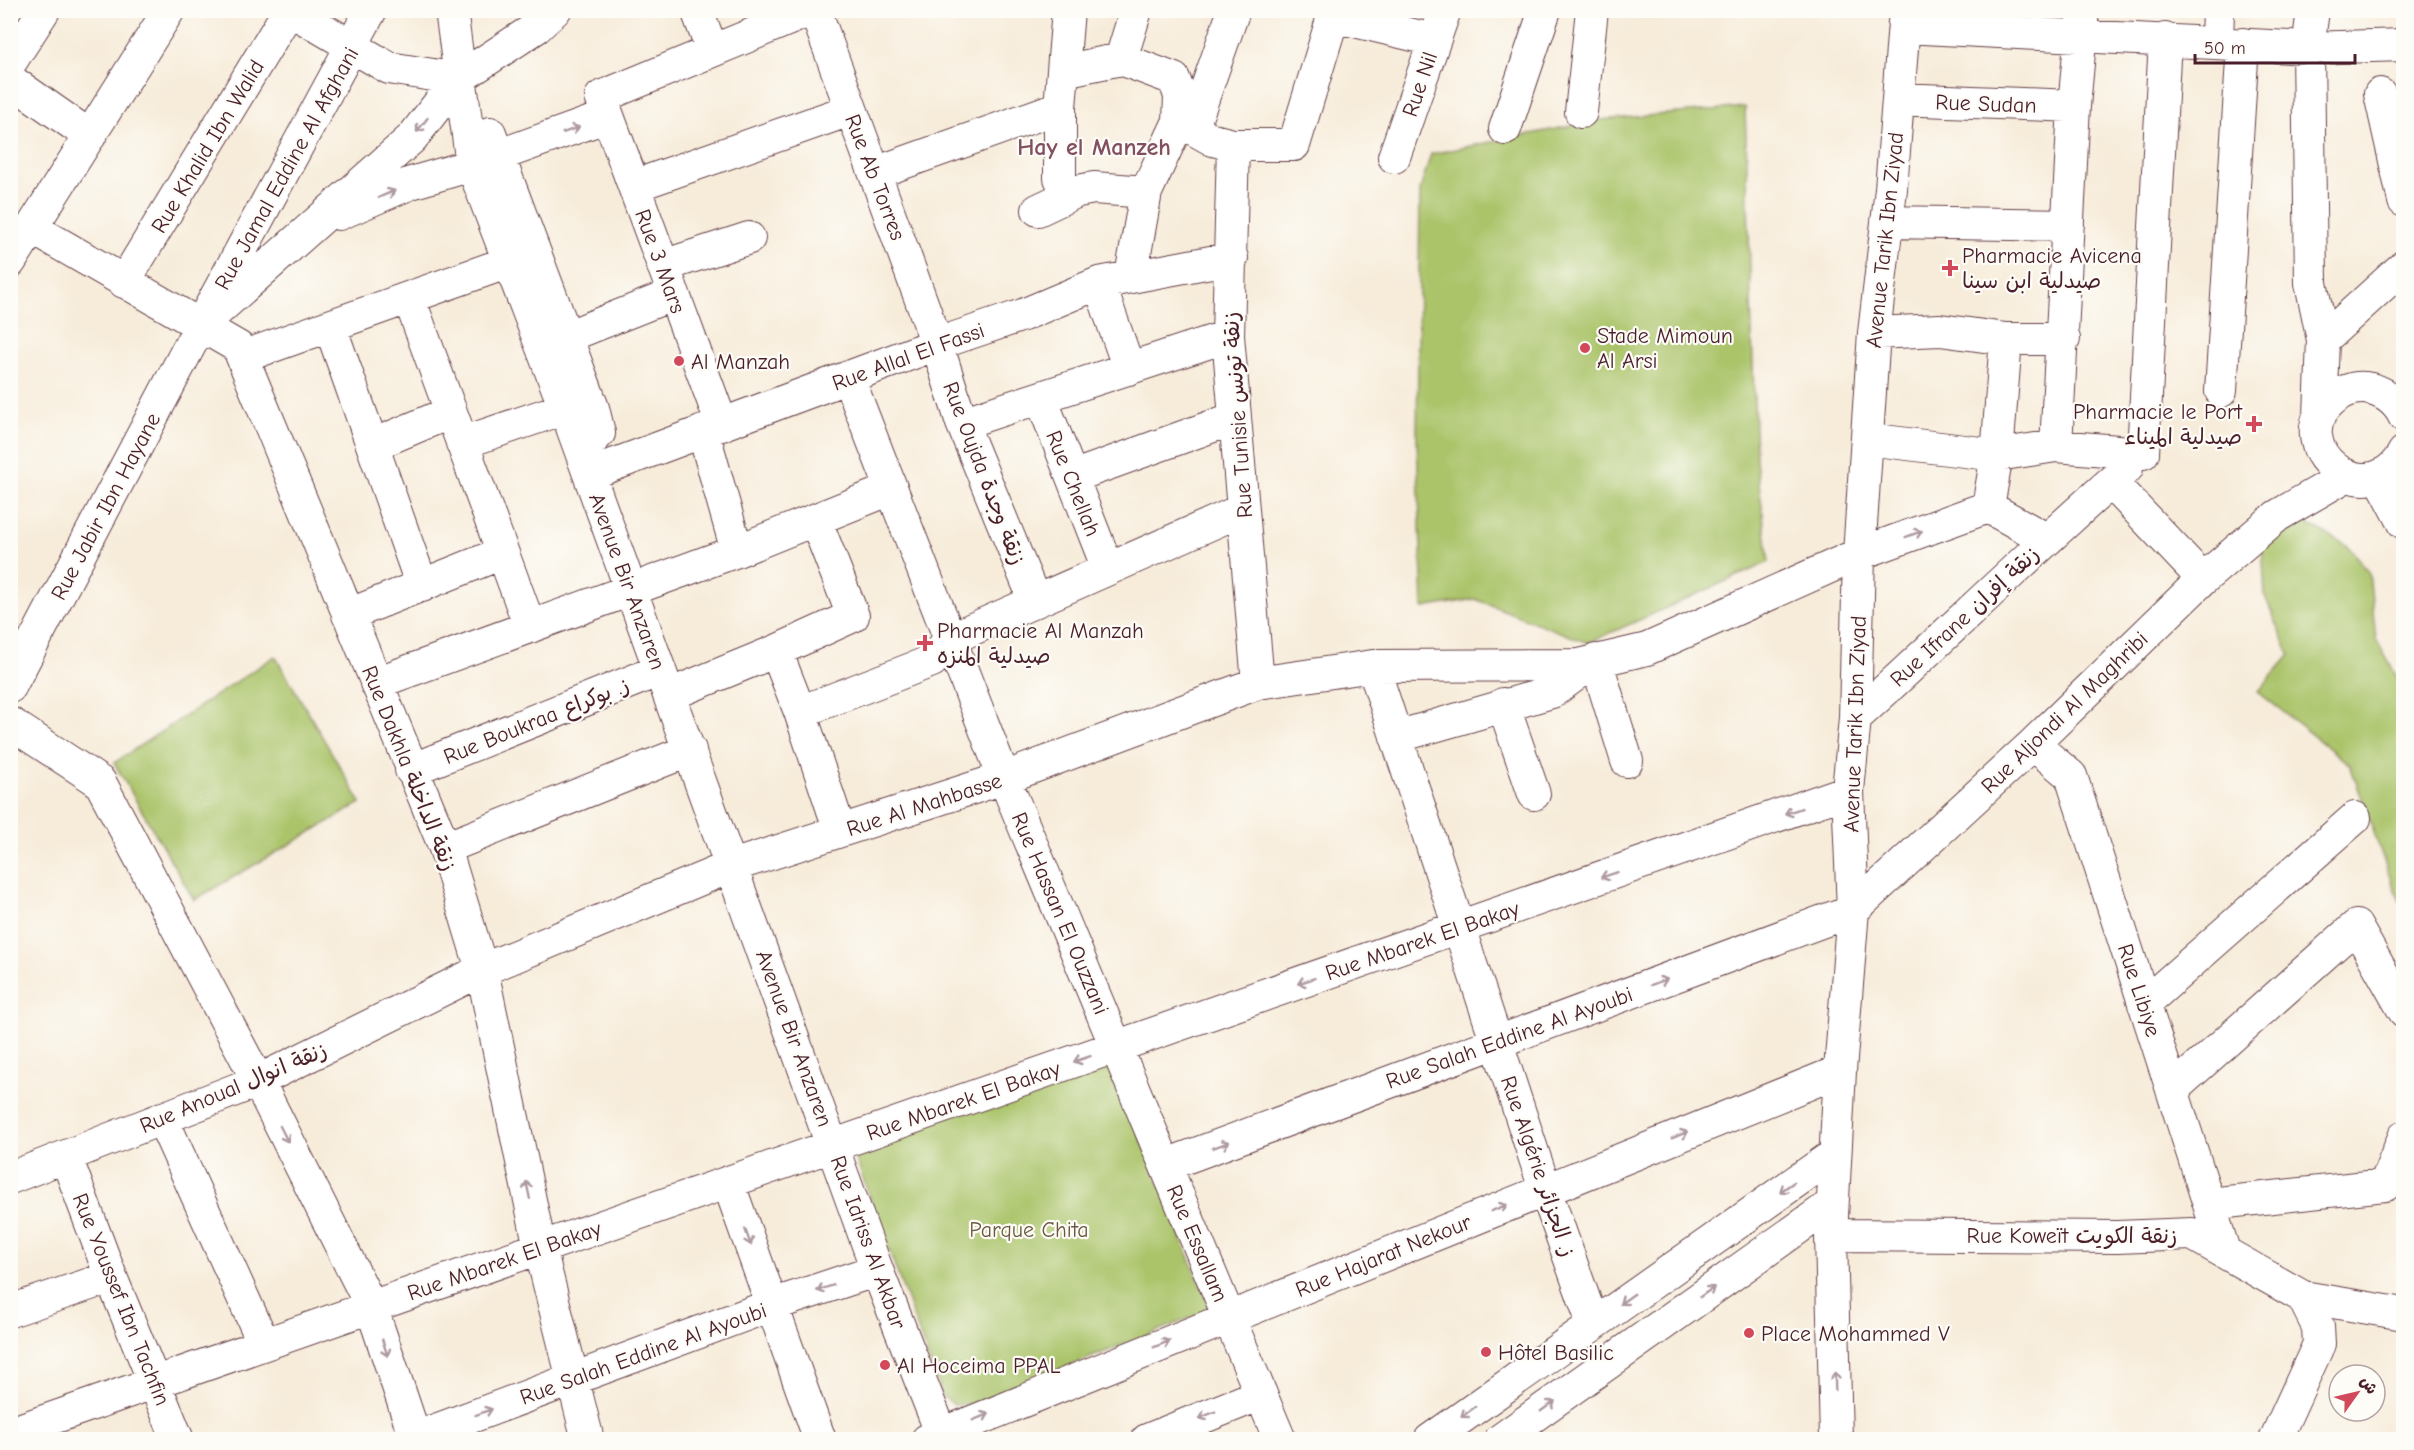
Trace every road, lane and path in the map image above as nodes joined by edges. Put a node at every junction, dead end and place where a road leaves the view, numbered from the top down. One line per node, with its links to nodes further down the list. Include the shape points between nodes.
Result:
1 (44, 10): 28 (street)
2 (169, 10): 41 (street)
3 (289, 10): 24 (street); 62 (street, Rue Khalid Ibn Walid)
4 (371, 10): 24 (street, Rue Jamal Eddine Al Afghani)
5 (451, 10): 30 (street, Avenue Bir Anzaren)
6 (555, 10): 30 (street, via 537,27)
7 (697, 10): 26 (street)
8 (813, 10): 26 (street); 37 (street, Rue Ab Torres)
9 (1068, 10): 29 (street)
10 (1136, 10): 27 (street)
11 (1234, 10): 39 (street)
12 (1445, 10): 21 (street, Rue Nil)
13 (1545, 10): 40 (street)
14 (1592, 10): 38 (street)
15 (2218, 10): 22 (street)
16 (2313, 10): 25 (street)
17 (1334, 13): 21 (street); 42 (street, via 1294,145)
18 (1904, 19): 19 (street); 33 (street, Avenue Tarik Ibn Ziyad)
19 (2083, 24): 20 (street); 34 (street)
20 (2165, 39): 22 (street); 94 (street)
21 (1434, 40): 44 (street, Rue Nil)
22 (2230, 43): 25 (street); 78 (street)
23 (2403, 45): 25 (street)
24 (352, 46): 30 (street, via 389,69); 65 (street, Rue Jamal Eddine Al Afghani)
25 (2308, 48): 72 (street, via 2311,283)
26 (712, 50): 35 (street)
27 (1121, 59): 29 (street); 39 (street, via 1174,79)
28 (10, 63)
29 (1063, 71): 36 (street)
30 (458, 79): 43 (street, Avenue Bir Anzaren); 53 (street, one-way to 53, via 412,138)
31 (10, 80): 41 (street)
32 (2380, 94): 49 (street)
33 (1898, 99): 34 (street, Rue Sudan); 51 (street, Avenue Tarik Ibn Ziyad)
34 (2074, 106): 52 (street)
35 (604, 107): 43 (street, one-way to 35); 46 (street, Rue 3 Mars)
36 (1060, 107): 45 (street); 48 (street, via 1060,178)
37 (850, 110): 45 (street, Rue Ab Torres); 46 (street)
38 (1581, 112)
39 (1186, 124): 42 (street); 47 (street)
40 (1506, 129)
41 (90, 136): 54 (street)
42 (1233, 145): 56 (street, Rue Tunisie زنقة تونس)
43 (487, 151): 53 (street, one-way to 43); 58 (street, Avenue Bir Anzaren); 69 (street)
44 (1394, 157)
45 (875, 173): 73 (street, Rue Ab Torres)
46 (634, 186): 61 (street, Rue 3 Mars)
47 (1146, 192): 48 (street, via 1094,188); 60 (street)
48 (1068, 195): 50 (street)
49 (2403, 201)
50 (1038, 210)
51 (1887, 222): 52 (street); 67 (street, Avenue Tarik Ibn Ziyad)
52 (2068, 225): 71 (street)
53 (314, 226): 65 (street)
54 (32, 228): 57 (street); 62 (street, Rue Dakhla زنقة الداخلة)
55 (749, 238): 61 (street)
56 (1232, 258): 60 (street, Rue Allal El Fassi); 68 (street, Rue Tunisie زنقة تونس)
57 (10, 262)
58 (509, 262): 64 (street); 80 (street, Avenue Bir Anzaren)
59 (2403, 266): 72 (street)
60 (1131, 276): 63 (street, Rue Allal El Fassi)
61 (669, 280): 69 (street); 86 (street, Rue 3 Mars)
62 (124, 282): 65 (street, Rue Dakhla زنقة الداخلة)
63 (1099, 283): 73 (street, Rue Allal El Fassi, via 1023,315); 75 (street)
64 (409, 298): 66 (street); 81 (street)
65 (200, 326): 74 (street, Rue Dakhla زنقة الداخلة, via 238,347); 125 (street, Rue Jabir Ibn Hayane)
66 (330, 326): 74 (street); 89 (street)
67 (1874, 333): 70 (street, via 1941,330); 87 (street, Avenue Tarik Ibn Ziyad)
68 (1228, 336): 75 (street); 84 (street, Rue Tunisie زنقة تونس)
69 (566, 337): 90 (street, via 599,433)
70 (2007, 339): 71 (street); 95 (street)
71 (2064, 339): 91 (street)
72 (2323, 340): 77 (street); 82 (street)
73 (937, 344): 76 (street, Rue Allal El Fassi); 85 (street, Rue Oujda زنقة وجدة)
74 (242, 357): 116 (street, Rue Dakhla زنقة الداخلة)
75 (1129, 369): 79 (street)
76 (848, 377): 86 (street, Rue Allal El Fassi); 101 (street, Rue Hassan El Ouzzani)
77 (2351, 389): 82 (street, via 2338,395); 83 (street, via 2378,391 2390,398)
78 (2221, 391)
79 (1041, 398): 85 (street); 99 (street, Rue Chellah)
80 (565, 408): 88 (street); 90 (street, Avenue Bir Anzaren)
81 (451, 412): 88 (street); 89 (street)
82 (2320, 416): 92 (street)
83 (2403, 416)
84 (1235, 418): 99 (street); 103 (street, Rue Tunisie زنقة تونس)
85 (962, 423): 115 (street, Rue Oujda زنقة وجدة)
86 (713, 428): 96 (street, Rue Allal El Fassi); 108 (street, Rue 3 Mars)
87 (1867, 439): 95 (street); 110 (street, Avenue Tarik Ibn Ziyad)
88 (462, 443): 109 (street)
89 (373, 445): 113 (street)
90 (579, 445): 96 (street, Avenue Bir Anzaren)
91 (2056, 446): 94 (street); 95 (street)
92 (2319, 449): 97 (street, via 2325,460); 104 (street, Rue Aljondi Al Maghribi)
93 (2403, 452): 98 (street)
94 (2144, 453): 100 (street, Rue Ifrane زنقة إفران)
95 (1997, 455): 102 (street)
96 (589, 474): 114 (street, Avenue Bir Anzaren)
97 (2346, 476): 98 (street); 104 (street, Rue Aljondi Al Maghribi)
98 (2379, 476): 106 (street)
99 (1072, 477): 111 (street, Rue Chellah)
100 (2111, 482): 107 (street, Rue Ifrane زنقة إفران); 112 (street)
101 (891, 489): 105 (street); 118 (street, Rue Hassan El Ouzzani)
102 (1989, 507): 107 (street); 110 (street, Rue Al Mahbasse, one-way to 102)
103 (1242, 510): 111 (street); 124 (street, Rue Tunisie زنقة تونس)
104 (2277, 516): 112 (street, Rue Aljondi Al Maghribi)
105 (816, 521): 108 (street); 119 (street, Rue Boukraa ز. بوكراع, via 853,616)
106 (2403, 523)
107 (2046, 539): 128 (street, Rue Ifrane زنقة إفران)
108 (737, 551): 114 (street)
109 (502, 553): 113 (street); 117 (street)
110 (1859, 554): 120 (street, Rue Al Mahbasse, via 1647,649); 128 (street, Avenue Tarik Ibn Ziyad)
111 (1108, 569): 115 (street)
112 (2203, 579): 131 (street, Rue Aljondi Al Maghribi)
113 (422, 585): 116 (street)
114 (631, 589): 117 (street); 122 (street, Avenue Bir Anzaren)
115 (1035, 601): 118 (street)
116 (348, 615): 123 (street, Rue Dakhla زنقة الداخلة)
117 (530, 627): 123 (street)
118 (950, 639): 127 (street, via 932,662); 135 (street, Rue Hassan El Ouzzani)
119 (776, 651): 122 (street, Rue Boukraa ز. بوكراع); 127 (street)
120 (1596, 660): 121 (street, Rue Al Mahbasse, via 1579,664); 126 (street, via 1552,692); 133 (street)
121 (1373, 666): 124 (street, Rue Al Mahbasse); 130 (street, Rue Algérie ز. الجزائر)
122 (665, 682): 132 (street, Avenue Bir Anzaren); 134 (street, Rue Boukraa ز. بوكراع)
123 (376, 683): 134 (street, Rue Dakhla زنقة الداخلة)
124 (1258, 683): 135 (street, Rue Al Mahbasse)
125 (10, 687)
126 (1503, 704): 130 (street); 137 (street)
127 (800, 712): 139 (street)
128 (1855, 718): 136 (street, Avenue Tarik Ibn Ziyad)
129 (10, 723): 150 (street, via 100,782)
130 (1396, 737): 143 (street, Rue Algérie ز. الجزائر)
131 (2033, 744): 142 (street, Rue Aljondi Al Maghribi); 145 (street, Rue Libiye, via 2071,776)
132 (690, 750): 140 (street); 141 (street, Avenue Bir Anzaren)
133 (1627, 761)
134 (411, 770): 140 (street, Rue Dakhla زنقة الداخلة)
135 (1004, 778): 139 (street, Rue Al Mahbasse); 148 (street, Rue Hassan El Ouzzani)
136 (1848, 791): 142 (street, Avenue Tarik Ibn Ziyad); 143 (street, Rue Mbarek El Bakay, one-way to 143)
137 (1534, 794)
138 (2355, 818): 145 (street)
139 (840, 831): 141 (street, Rue Al Mahbasse)
140 (445, 848): 144 (street, Rue Dakhla زنقة الداخلة)
141 (732, 866): 144 (street, Rue Al Mahbasse); 154 (street, Avenue Bir Anzaren)
142 (1853, 910): 147 (street, Rue Salah Eddine Al Ayoubi, one-way to 142); 149 (street, Avenue Tarik Ibn Ziyad)
143 (1459, 927): 147 (street, Rue Algérie ز. الجزائر); 148 (street, Rue Mbarek El Bakay, one-way to 148)
144 (483, 970): 150 (street, Rue Anoual زنقة انوال); 165 (street, Rue Dakhla زنقة الداخلة, one-way to 144)
145 (2144, 1004): 151 (street, Rue Libiye)
146 (2403, 1011): 151 (street, via 2356,926)
147 (1497, 1042): 157 (street, Rue Salah Eddine Al Ayoubi, one-way to 147); 161 (street, Rue Algérie ز. الجزائر)
148 (1116, 1046): 154 (street, Rue Mbarek El Bakay, one-way to 154); 157 (street, Rue Essallam)
149 (1840, 1071): 155 (street, Avenue Tarik Ibn Ziyad); 161 (street, Rue Hajarat Nekour, one-way to 149)
150 (258, 1082): 152 (street, Rue Anoual زنقة انوال); 171 (street, one-way to 171)
151 (2172, 1090): 163 (street, Rue Libiye)
152 (162, 1118): 156 (street, Rue Anoual زنقة انوال); 176 (street)
153 (2403, 1137): 160 (street)
154 (834, 1145): 159 (street, Rue Mbarek El Bakay); 167 (street, Rue Idriss Al Akbar)
155 (1835, 1154): 162 (street, Avenue Tarik Ibn Ziyad); 175 (street, one-way to 175)
156 (66, 1157): 158 (street, Rue Anoual زنقة انوال); 168 (street, Rue Youssef Ibn Tachfin)
157 (1166, 1165): 174 (street, Rue Essallam)
158 (10, 1178)
159 (728, 1182): 165 (street, Rue Mbarek El Bakay); 170 (street, one-way to 170)
160 (2394, 1185): 163 (street)
161 (1545, 1189): 174 (street, Rue Hajarat Nekour, one-way to 161); 175 (street, Rue Algérie ز. الجزائر)
162 (1832, 1204): 164 (street, Avenue Tarik Ibn Ziyad); 189 (street, one-way to 162)
163 (2209, 1204): 166 (street, Rue Libiye)
164 (1831, 1234): 166 (street, Rue Koweït زنقة الكويت, via 2192,1234); 190 (street, Avenue Tarik Ibn Ziyad, one-way to 164)
165 (540, 1248): 171 (street, Rue Mbarek El Bakay); 177 (street, Rue Dakhla زنقة الداخلة)
166 (2224, 1251): 169 (street, Rue Koweït زنقة الكويت)
167 (878, 1270): 170 (street, Rue Salah Eddine Al Ayoubi, one-way to 170); 182 (street, Rue Idriss Al Akbar)
168 (111, 1277): 172 (street); 178 (street, Rue Youssef Ibn Tachfin)
169 (2303, 1296): 173 (street, Rue Koweït زنقة الكويت); 191 (street, via 2318,1327 2319,1344)
170 (772, 1305): 177 (street, Rue Salah Eddine Al Ayoubi); 185 (street)
171 (371, 1306): 176 (street, Rue Mbarek El Bakay); 181 (street, one-way to 181)
172 (10, 1311)
173 (2403, 1314)
174 (1229, 1317): 179 (street, Rue Essallam); 182 (street, Rue Hajarat Nekour, one-way to 174)
175 (1593, 1324): 188 (street, one-way to 188)
176 (264, 1344): 178 (street, Rue Mbarek El Bakay)
177 (572, 1379): 181 (street, Rue Salah Eddine Al Ayoubi, one-way to 177); 184 (street, Rue Dakhla زنقة الداخلة)
178 (155, 1384): 180 (street, Rue Mbarek El Bakay); 183 (street, Rue Youssef Ibn Tachfin)
179 (1261, 1394): 186 (street, one-way to 186); 187 (street, Rue Essallam)
180 (10, 1433)
181 (412, 1438)
182 (937, 1438)
183 (178, 1440)
184 (588, 1440)
185 (820, 1440)
186 (1147, 1440)
187 (1280, 1440)
188 (1430, 1440)
189 (1500, 1440)
190 (1836, 1440)
191 (2275, 1440)

